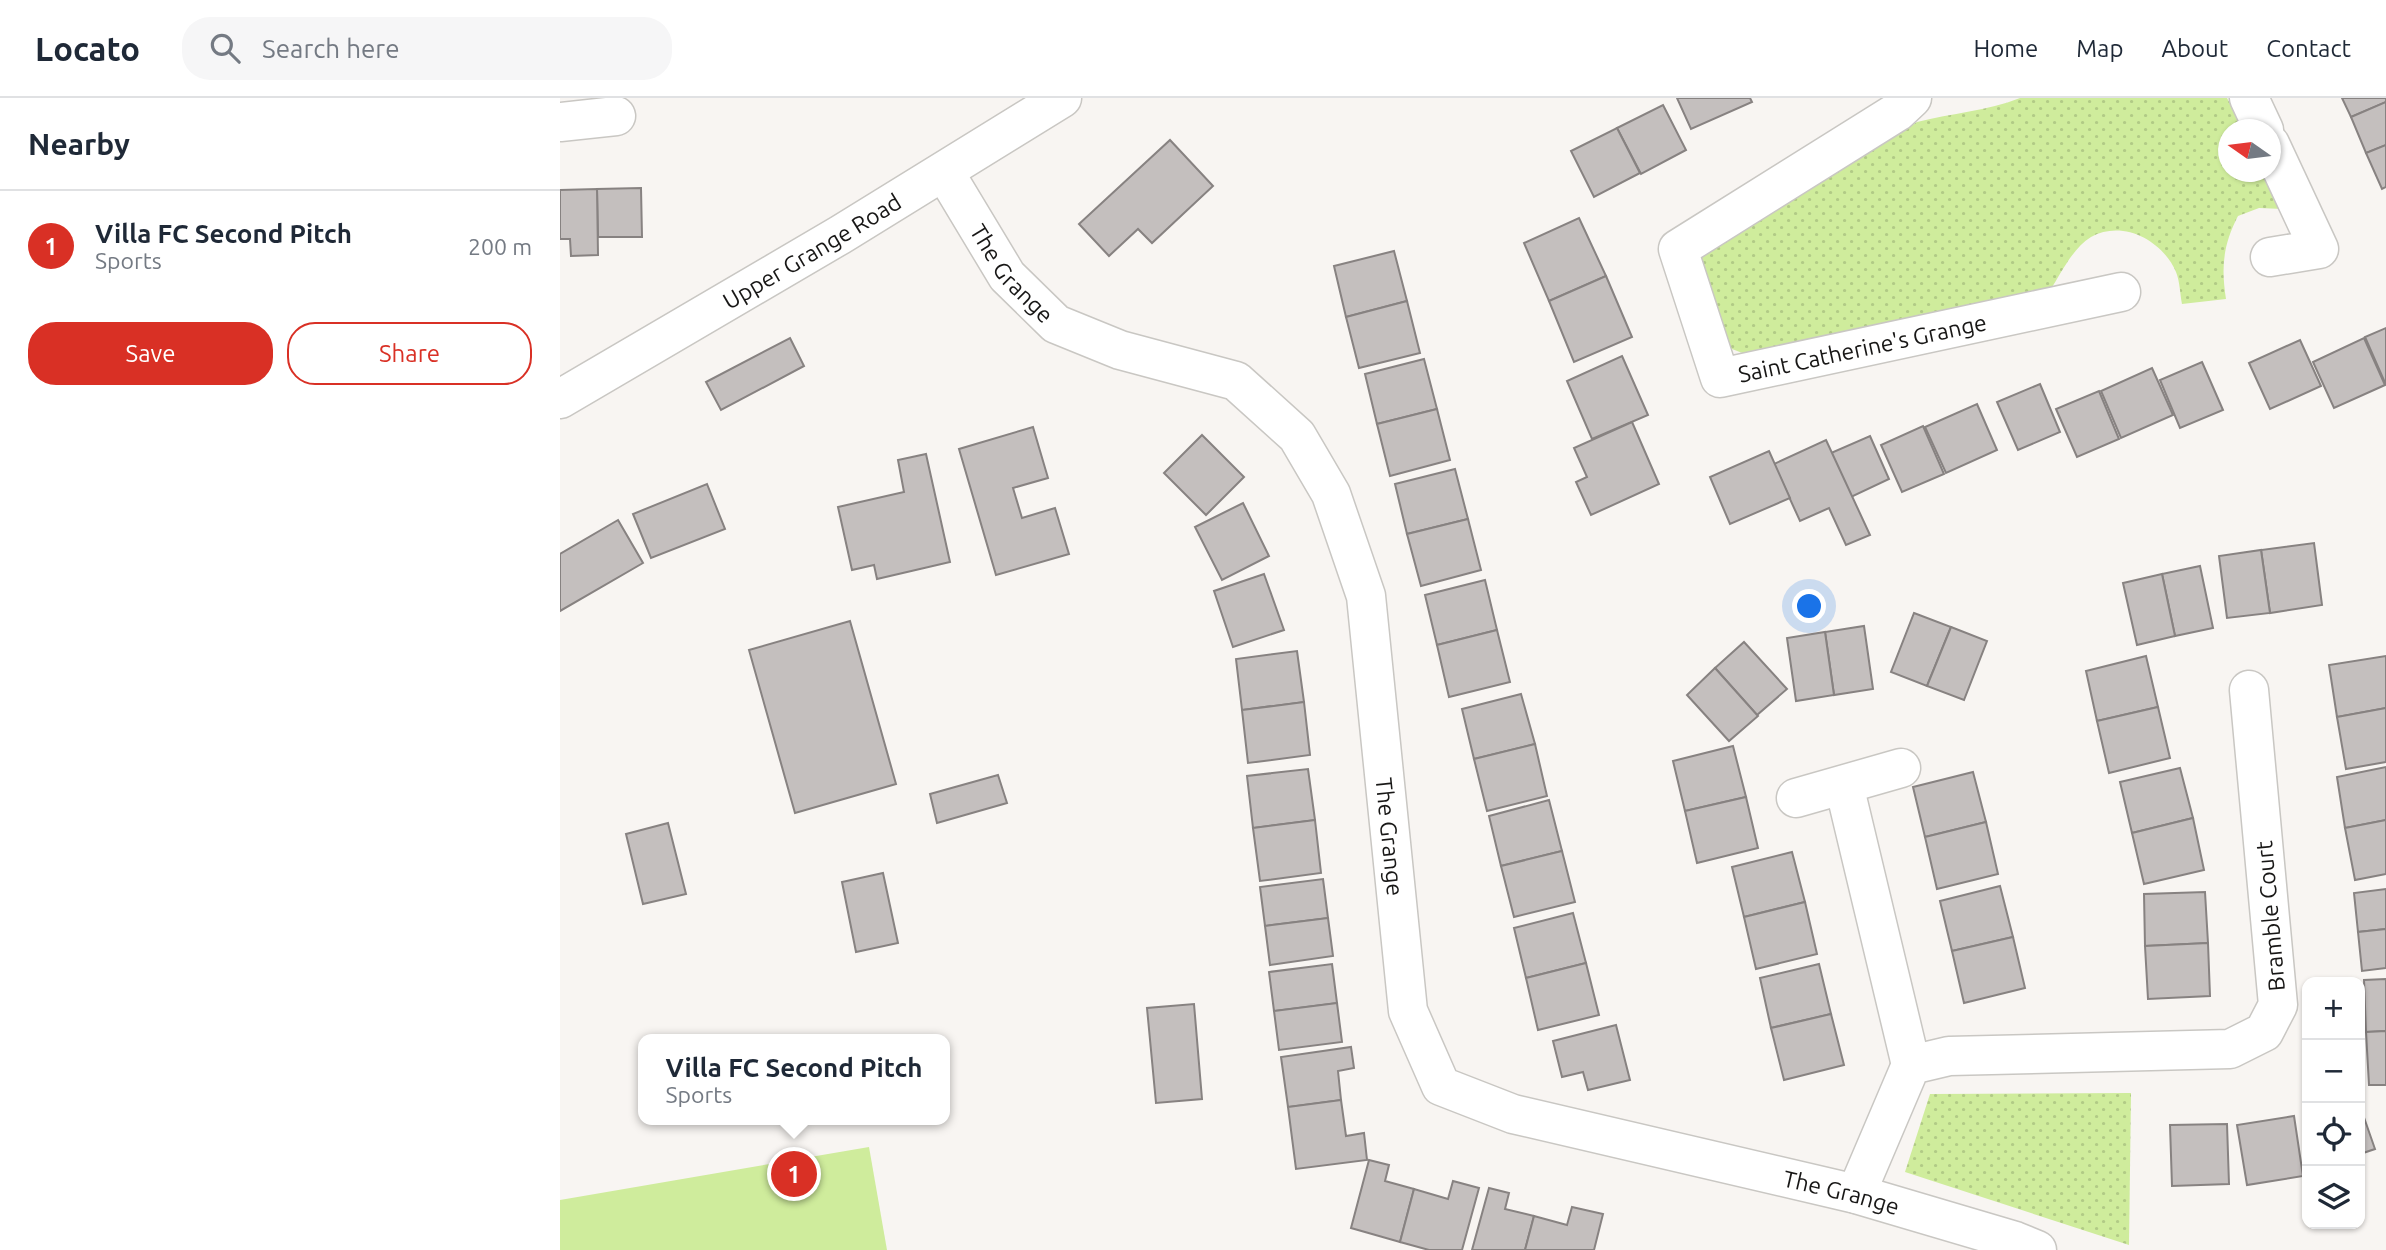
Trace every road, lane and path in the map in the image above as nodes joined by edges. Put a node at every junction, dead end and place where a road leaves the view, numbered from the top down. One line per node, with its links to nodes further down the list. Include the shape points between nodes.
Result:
1 (1062, 98): 8 (street, Upper Grange Road)
2 (1912, 98): 10 (street, Saint Catherine's Grange, via 1897,112 1678,249 1720,378)
3 (2249, 98): 5 (street)
4 (616, 116): 6 (street)
5 (2259, 119)
6 (560, 122)
7 (2281, 168): 9 (street, via 2319,249)
8 (945, 173): 11 (street, Upper Grange Road); 17 (street, The Grange, via 1007,276 1056,324 1120,350 1236,381 1297,436 1331,494 1366,596 1408,1011 1441,1086 1513,1114)
9 (2270, 257)
10 (2121, 292)
11 (560, 399)
12 (2249, 690): 16 (street, Bramble Court, via 2278,1005 2264,1032 2230,1049 1949,1056)
13 (1901, 768): 14 (street)
14 (1844, 785): 15 (street); 16 (street)
15 (1796, 798)
16 (1911, 1065): 17 (street)
17 (1856, 1195): 18 (street, The Grange)
18 (2037, 1250)

